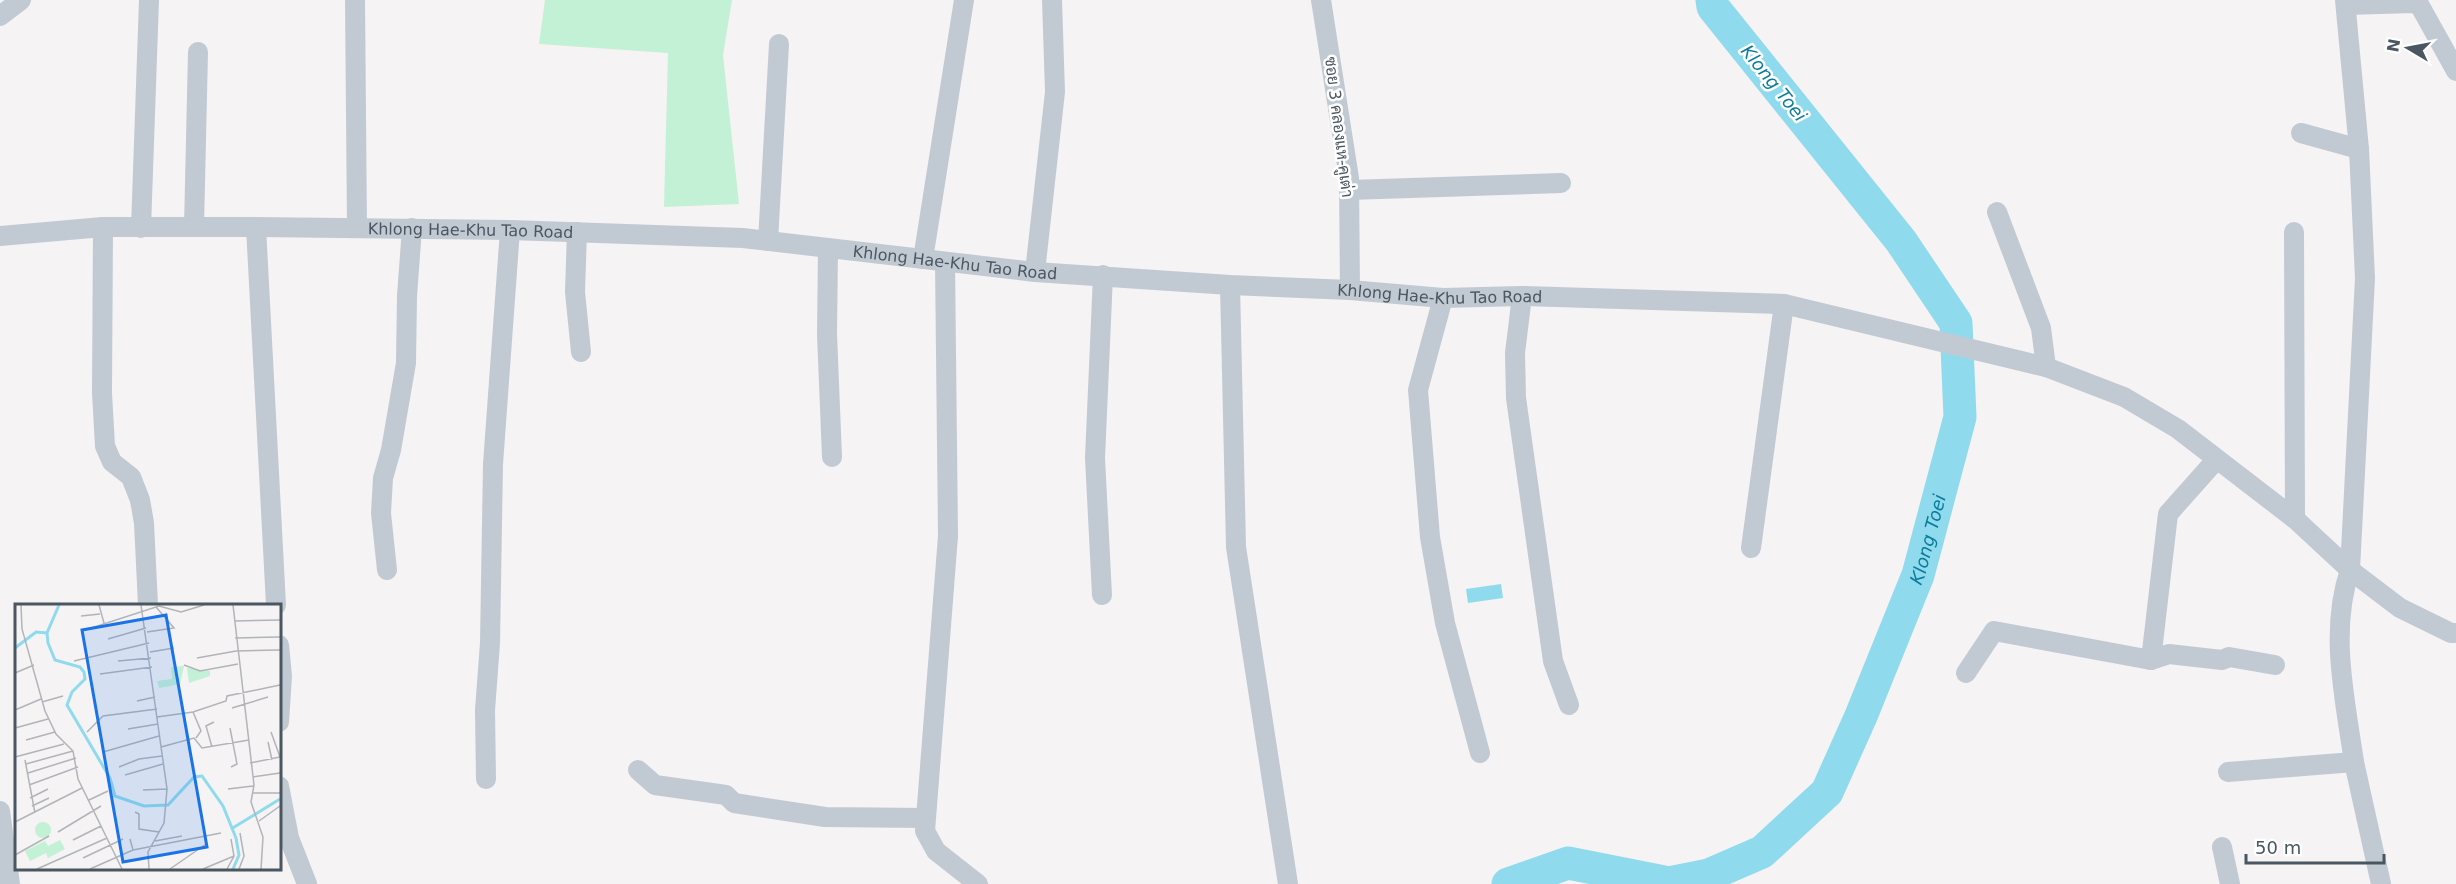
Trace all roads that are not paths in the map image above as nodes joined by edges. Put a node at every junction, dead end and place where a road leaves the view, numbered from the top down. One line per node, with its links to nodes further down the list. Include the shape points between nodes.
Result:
1 (21, 0): 8 (street)
2 (149, 0): 20 (street)
3 (355, 0): 21 (street)
4 (964, 0): 29 (street)
5 (1052, 0): 31 (street, via 1055,92)
6 (1321, 0): 15 (street, ซอย 3 คลองแห-คูเต่า)
7 (2345, 2): 11 (street, via 2420,6); 13 (street)
8 (0, 16)
9 (779, 44): 27 (street)
10 (198, 52): 19 (street)
11 (2456, 71)
12 (2301, 133): 13 (street)
13 (2359, 148): 45 (street, via 2365,279)
14 (1561, 183): 15 (street)
15 (1349, 190): 34 (street, ซอย 3 คลองแห-คูเต่า)
16 (1997, 212): 39 (street, via 2041,328)
17 (256, 226): 19 (street, Khlong Hae-Khu Tao Road); 21 (street, Khlong Hae-Khu Tao Road); 48 (street)
18 (102, 227): 20 (street, Khlong Hae-Khu Tao Road); 26 (street, Khlong Hae-Khu Tao Road); 47 (street, via 105,446 112,462 131,477 140,500)
19 (194, 227): 20 (street, Khlong Hae-Khu Tao Road)
20 (141, 228)
21 (357, 228): 22 (street, Khlong Hae-Khu Tao Road)
22 (412, 228): 23 (street, Khlong Hae-Khu Tao Road); 44 (street, via 406,363 383,478 381,513)
23 (510, 230): 24 (street, Khlong Hae-Khu Tao Road); 60 (street, via 493,464)
24 (577, 232): 27 (street, Khlong Hae-Khu Tao Road); 38 (street, via 575,292)
25 (2294, 232): 42 (street)
26 (0, 236)
27 (768, 241): 28 (street, Khlong Hae-Khu Tao Road)
28 (828, 249): 29 (street, Khlong Hae-Khu Tao Road); 40 (street)
29 (923, 259): 30 (street, Khlong Hae-Khu Tao Road)
30 (945, 262): 31 (street, Khlong Hae-Khu Tao Road); 63 (street, via 948,536)
31 (1035, 272): 32 (street, Khlong Hae-Khu Tao Road)
32 (1102, 275): 33 (street, Khlong Hae-Khu Tao Road); 46 (street, via 1095,458)
33 (1230, 285): 34 (street, Khlong Hae-Khu Tao Road); 68 (street, via 1236,547)
34 (1350, 290): 36 (street, Khlong Hae-Khu Tao Road)
35 (1522, 296): 36 (street, Khlong Hae-Khu Tao Road); 37 (street, Khlong Hae-Khu Tao Road); 54 (street, via 1515,353 1516,398 1553,661)
36 (1443, 298): 56 (street, via 1418,390 1430,537 1445,623)
37 (1784, 304): 39 (street, Khlong Hae-Khu Tao Road); 43 (street)
38 (581, 352)
39 (2046, 367): 41 (street, Khlong Hae-Khu Tao Road, via 2124,397 2178,429)
40 (832, 457)
41 (2216, 460): 42 (street, Khlong Hae-Khu Tao Road); 50 (street, via 2169,514)
42 (2295, 519): 45 (street, Khlong Hae-Khu Tao Road)
43 (1751, 548)
44 (387, 570)
45 (2350, 570): 49 (street, Khlong Hae-Khu Tao Road, via 2400,608); 57 (street, via 2340,603 2339,631)
46 (1102, 595)
47 (148, 604)
48 (276, 604)
49 (2456, 633)
50 (2151, 660): 52 (street, via 2169,654 2222,660 2229,657); 53 (street, via 1994,631)
51 (280, 663): 55 (street)
52 (2275, 665)
53 (1966, 673)
54 (1569, 705)
55 (280, 714)
56 (1480, 753)
57 (2354, 762): 59 (street); 70 (street)
58 (638, 770): 63 (street, via 655,785 726,795 734,803 825,817)
59 (2228, 772)
60 (486, 779)
61 (280, 791): 66 (street, via 289,838)
62 (0, 811): 65 (street)
63 (925, 818): 67 (street, via 925,831 936,851)
64 (2222, 847): 69 (street)
65 (10, 884)
66 (307, 884)
67 (978, 884)
68 (1288, 884)
69 (2230, 884)
70 (2381, 884)

